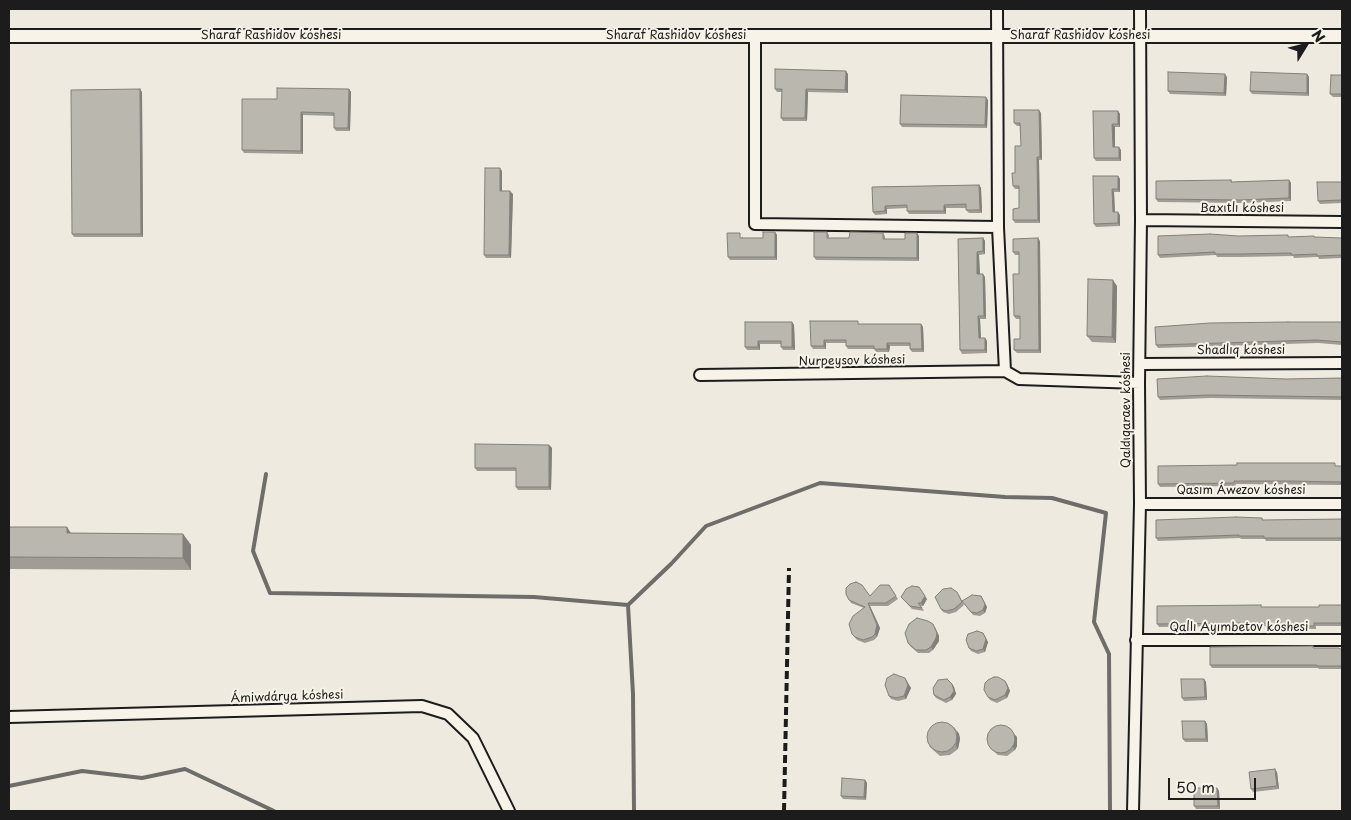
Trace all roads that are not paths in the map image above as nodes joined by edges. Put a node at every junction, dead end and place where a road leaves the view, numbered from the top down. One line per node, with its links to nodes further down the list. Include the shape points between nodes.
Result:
1 (997, 9): 5 (street)
2 (1140, 9): 6 (street, Qaldıqaraev kóshesi)
3 (9, 36): 4 (street, Sharaf Rashidov kóshesi)
4 (755, 36): 5 (street, Sharaf Rashidov kóshesi); 10 (street, via 755,224)
5 (997, 36): 6 (street, Sharaf Rashidov kóshesi); 10 (street)
6 (1140, 36): 7 (street, Sharaf Rashidov kóshesi); 8 (street, Qaldıqaraev kóshesi)
7 (1342, 36)
8 (1141, 220): 9 (street, Baxıtlı kóshesi); 12 (street, Qaldıqaraev kóshesi)
9 (1342, 222)
10 (998, 227): 13 (street)
11 (1342, 363): 12 (street, Shadlıq kóshesi)
12 (1140, 364): 15 (street, Qaldıqaraev kóshesi)
13 (1005, 371): 14 (street, Nurpeysov kóshesi); 15 (street, Nurpeysov kóshesi, via 1019,379)
14 (700, 376)
15 (1139, 383): 16 (street, Qaldıqaraev kóshesi)
16 (1140, 504): 17 (street, Qasım Áwezov kóshesi); 18 (street, Qaldıqaraev kóshesi)
17 (1342, 504)
18 (1136, 640): 19 (street, Qallı Ayımbetov kóshesi); 22 (street, Qaldıqaraev kóshesi)
19 (1342, 640)
20 (9, 717): 21 (street, Ámiwdárya kóshesi, via 422,706 448,714 473,738)
21 (508, 811)
22 (1133, 811)

